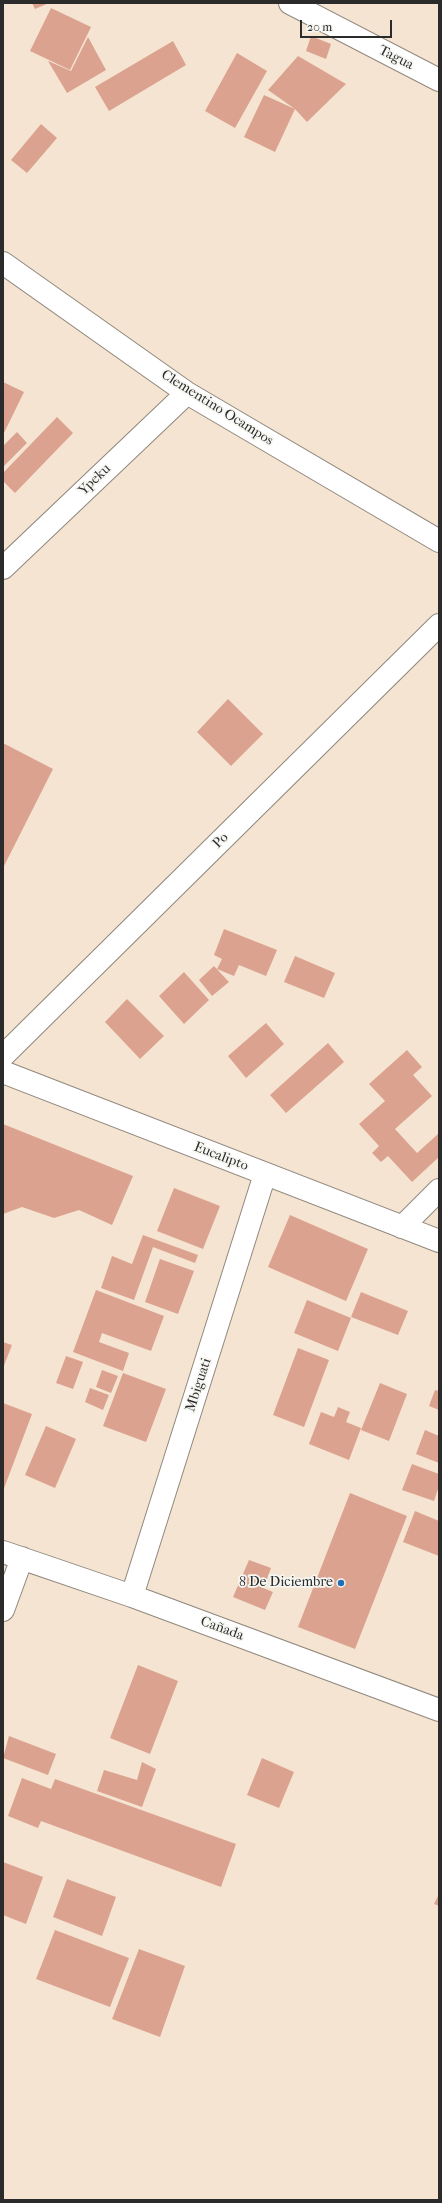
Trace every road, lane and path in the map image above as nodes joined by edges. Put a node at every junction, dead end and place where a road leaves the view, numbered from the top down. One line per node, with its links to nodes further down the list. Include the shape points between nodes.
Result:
1 (290, 3): 2 (street, Tagua)
2 (439, 80)
3 (3, 263): 4 (street, Clementino Ocampos)
4 (187, 392): 5 (street, Clementino Ocampos); 6 (street, Ypeku)
5 (439, 541)
6 (3, 568)
7 (439, 625): 8 (street, Po)
8 (3, 1056)
9 (3, 1072): 10 (street, Eucalipto)
10 (265, 1174): 12 (street, Eucalipto); 15 (street, Mbiguati)
11 (439, 1190): 12 (street)
12 (402, 1227): 13 (street, Eucalipto)
13 (439, 1241)
14 (12, 1555): 15 (street, Cañada); 16 (street)
15 (132, 1596): 17 (street, Cañada)
16 (3, 1610)
17 (439, 1710)

